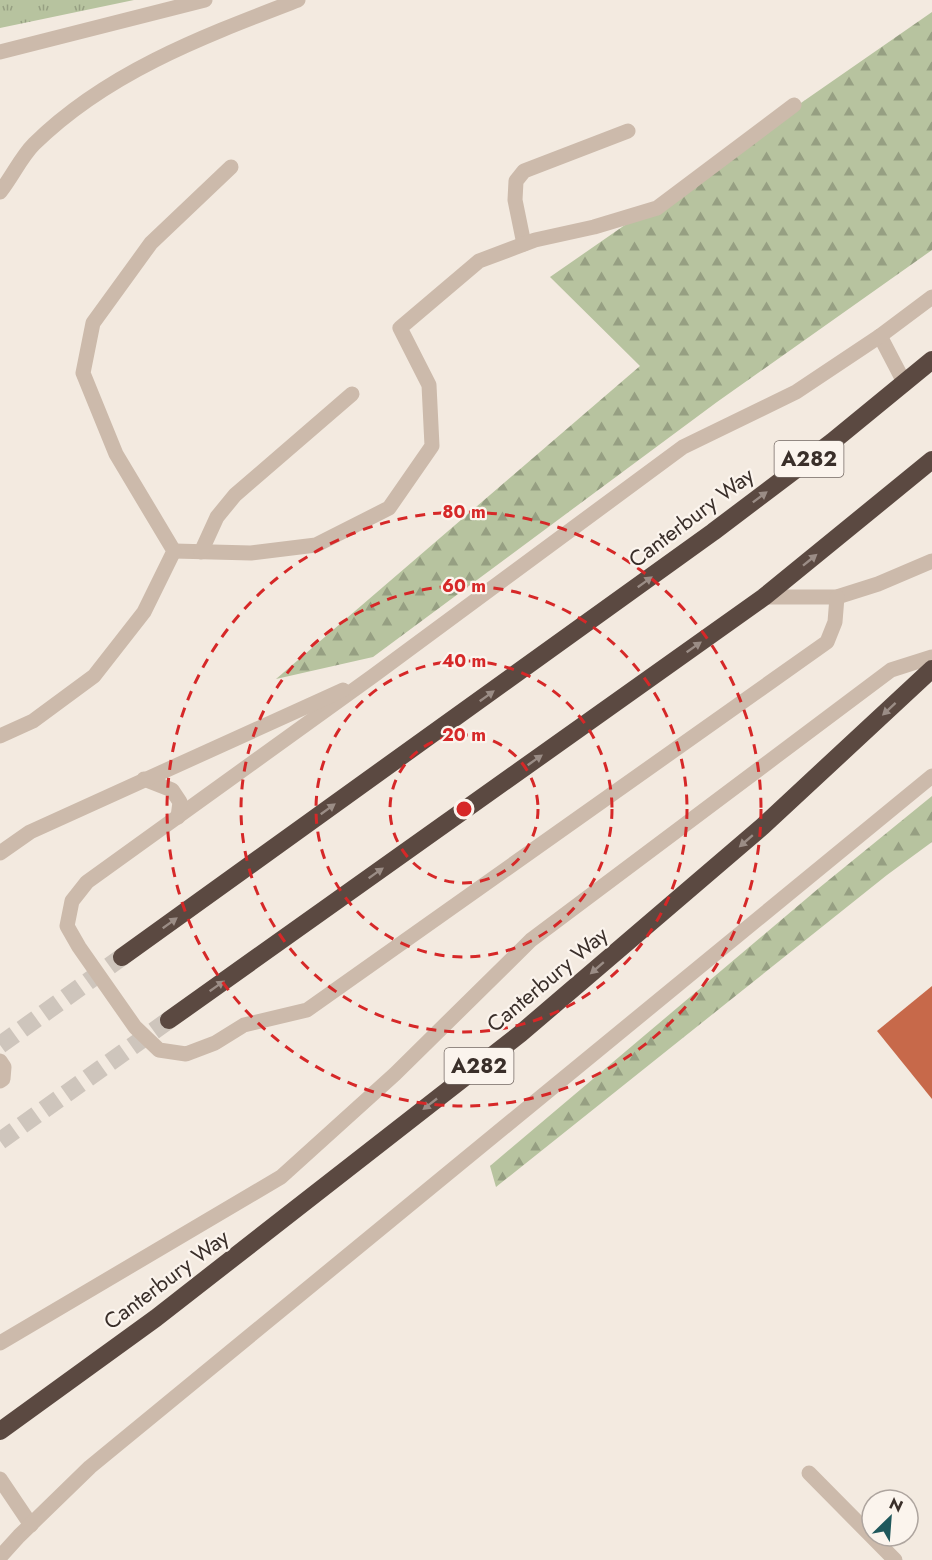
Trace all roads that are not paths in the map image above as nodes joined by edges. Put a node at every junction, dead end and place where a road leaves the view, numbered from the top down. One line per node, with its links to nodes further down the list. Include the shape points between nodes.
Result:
1 (205, 0): 3 (lane)
2 (297, 0): 7 (lane, via 215,31 131,71 71,112 32,146)
3 (0, 52)
4 (794, 105): 8 (lane, via 657,208)
5 (628, 131): 8 (lane, via 524,171 516,182 515,200)
6 (231, 167): 15 (lane, via 152,243 93,323 83,373 116,454)
7 (0, 192)
8 (524, 244): 16 (lane, via 479,261 400,328 429,385 432,446 389,508 316,545 251,553)
9 (932, 297): 10 (lane)
10 (880, 336): 12 (lane); 22 (lane, via 796,392 683,447)
11 (932, 360): 12 (highway, Canterbury Way / A282)
12 (905, 384): 28 (highway, Canterbury Way / A282, one-way to 12, via 704,539)
13 (352, 394): 16 (lane, via 235,495 217,517)
14 (932, 460): 18 (highway, one-way to 14)
15 (174, 551): 16 (lane); 23 (lane, via 144,612 94,676 33,721)
16 (201, 552)
17 (932, 561): 19 (lane)
18 (764, 597): 19 (lane); 29 (highway, one-way to 18)
19 (837, 597): 26 (lane, via 835,622 827,642 307,1010 244,1025 215,1043 186,1054 159,1050 135,1027 67,926 72,901 87,882)
20 (932, 657): 32 (lane, via 891,670 531,940 395,1074 281,1177)
21 (932, 669): 33 (highway, Canterbury Way / A282, one-way to 33, via 764,826 520,1034 156,1318)
22 (373, 676): 25 (lane); 26 (lane)
23 (0, 736)
24 (932, 776): 36 (lane, via 90,1467)
25 (144, 779): 26 (lane, via 172,790 180,802); 27 (lane, via 30,832)
26 (178, 817)
27 (0, 853)
28 (122, 957)
29 (169, 1020)
30 (0, 1061): 31 (lane, via 4,1067)
31 (0, 1081)
32 (0, 1343)
33 (0, 1431)
34 (810, 1473): 38 (lane)
35 (0, 1479): 36 (lane)
36 (31, 1525): 37 (lane)
37 (0, 1557)
38 (895, 1560)

